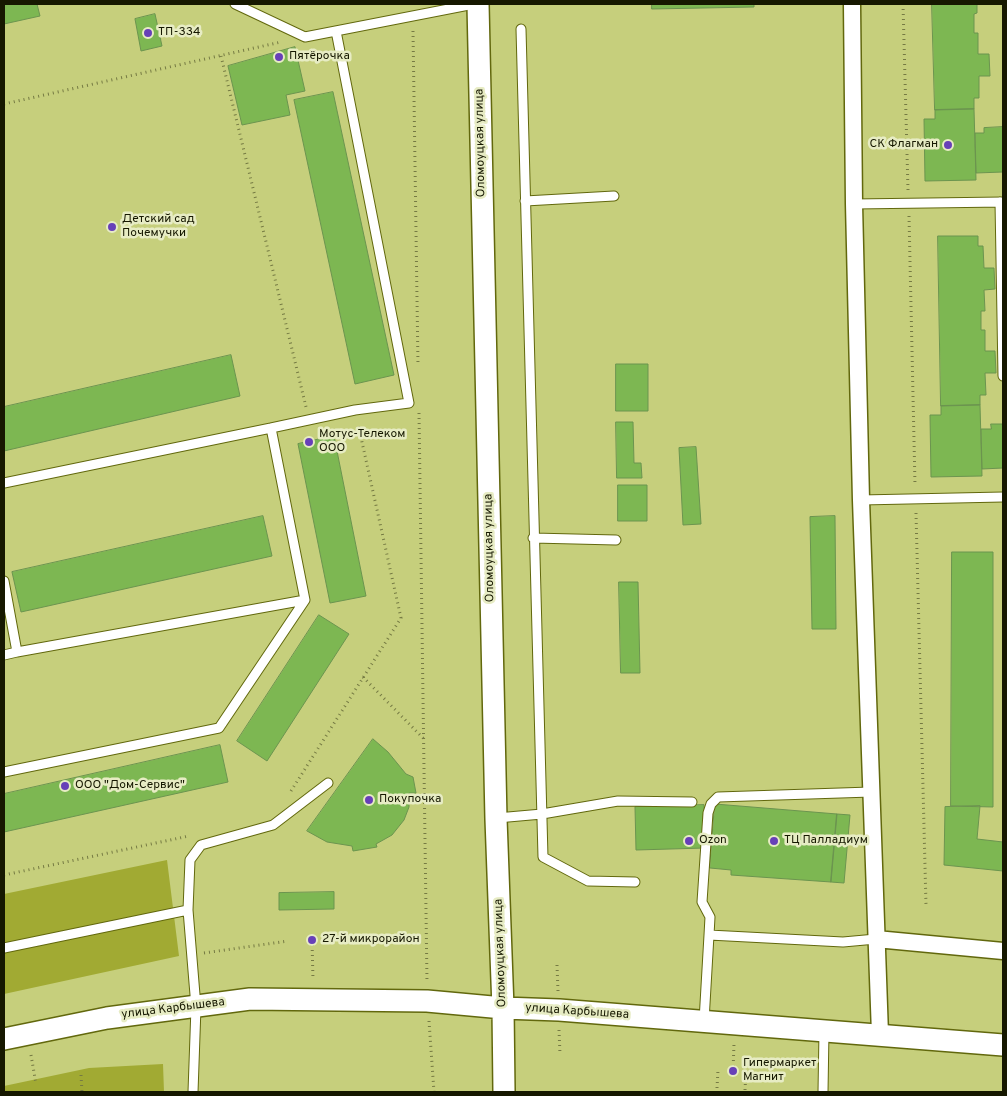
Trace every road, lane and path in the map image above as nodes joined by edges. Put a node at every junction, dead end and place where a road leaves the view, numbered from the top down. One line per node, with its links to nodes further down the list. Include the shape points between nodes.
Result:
1 (235, 4): 8 (lane)
2 (474, 4): 7 (lane)
3 (478, 4): 37 (street, Оломоуцкая улица)
4 (852, 4): 15 (street)
5 (903, 4): 14 (path)
6 (521, 29): 12 (lane)
7 (336, 32): 8 (lane); 17 (lane, via 409,403)
8 (305, 36): 9 (path)
9 (221, 56): 10 (path); 18 (path)
10 (4, 104)
11 (614, 196): 12 (lane)
12 (525, 201): 24 (lane)
13 (1002, 202): 14 (lane); 16 (lane)
14 (908, 203): 15 (lane); 22 (path)
15 (854, 204): 23 (street)
16 (1003, 376)
17 (355, 410): 18 (lane); 30 (path, via 401,618)
18 (309, 420): 19 (lane)
19 (271, 428): 20 (lane); 27 (lane)
20 (4, 483)
21 (1003, 497): 22 (lane)
22 (916, 499): 23 (lane); 41 (path)
23 (861, 500): 33 (street)
24 (533, 538): 25 (lane); 36 (lane)
25 (616, 540)
26 (4, 581): 28 (lane)
27 (305, 600): 28 (lane); 31 (lane, via 219,728)
28 (17, 652): 29 (lane)
29 (4, 655)
30 (364, 677): 34 (path); 48 (path, via 425,740)
31 (4, 772)
32 (328, 783): 42 (lane, via 273,825 202,844 190,860)
33 (871, 792): 43 (lane, via 718,797 708,813 702,902 710,917); 45 (street)
34 (290, 793)
35 (692, 802): 36 (lane, via 618,801)
36 (542, 814): 37 (lane); 40 (lane, via 543,857 588,881)
37 (496, 818): 57 (street, Оломоуцкая улица)
38 (197, 834): 39 (path)
39 (4, 875)
40 (635, 882)
41 (926, 905)
42 (188, 910): 49 (lane); 51 (lane)
43 (709, 935): 45 (lane, via 843,942); 58 (lane)
44 (335, 939): 48 (path)
45 (876, 939): 50 (street); 62 (street)
46 (312, 940): 54 (path)
47 (288, 941): 51 (path)
48 (425, 942): 55 (path)
49 (4, 948)
50 (1003, 951)
51 (192, 955): 56 (lane)
52 (557, 965): 53 (path)
53 (557, 980)
54 (314, 999): 55 (street, улица Карбышева); 56 (street, улица Карбышева, via 250,999)
55 (427, 1001): 57 (street, улица Карбышева); 74 (path)
56 (196, 1007): 61 (street, улица Карбышева, via 107,1018); 73 (lane)
57 (503, 1008): 58 (street, улица Карбышева); 75 (street, Оломоуцкая улица)
58 (704, 1021): 59 (street, улица Карбышева)
59 (735, 1024): 60 (street, улица Карбышева); 66 (path)
60 (824, 1031): 62 (street, улица Карбышева); 76 (lane)
61 (28, 1034): 63 (street, улица Карбышева); 69 (path)
62 (880, 1034): 64 (street, улица Карбышева)
63 (4, 1039)
64 (1003, 1045)
65 (718, 1070): 70 (path)
66 (733, 1071)
67 (746, 1072): 71 (path)
68 (81, 1075): 72 (path)
69 (36, 1084)
70 (717, 1088)
71 (745, 1090)
72 (82, 1092)
73 (193, 1092)
74 (434, 1092)
75 (504, 1092)
76 (823, 1092)

